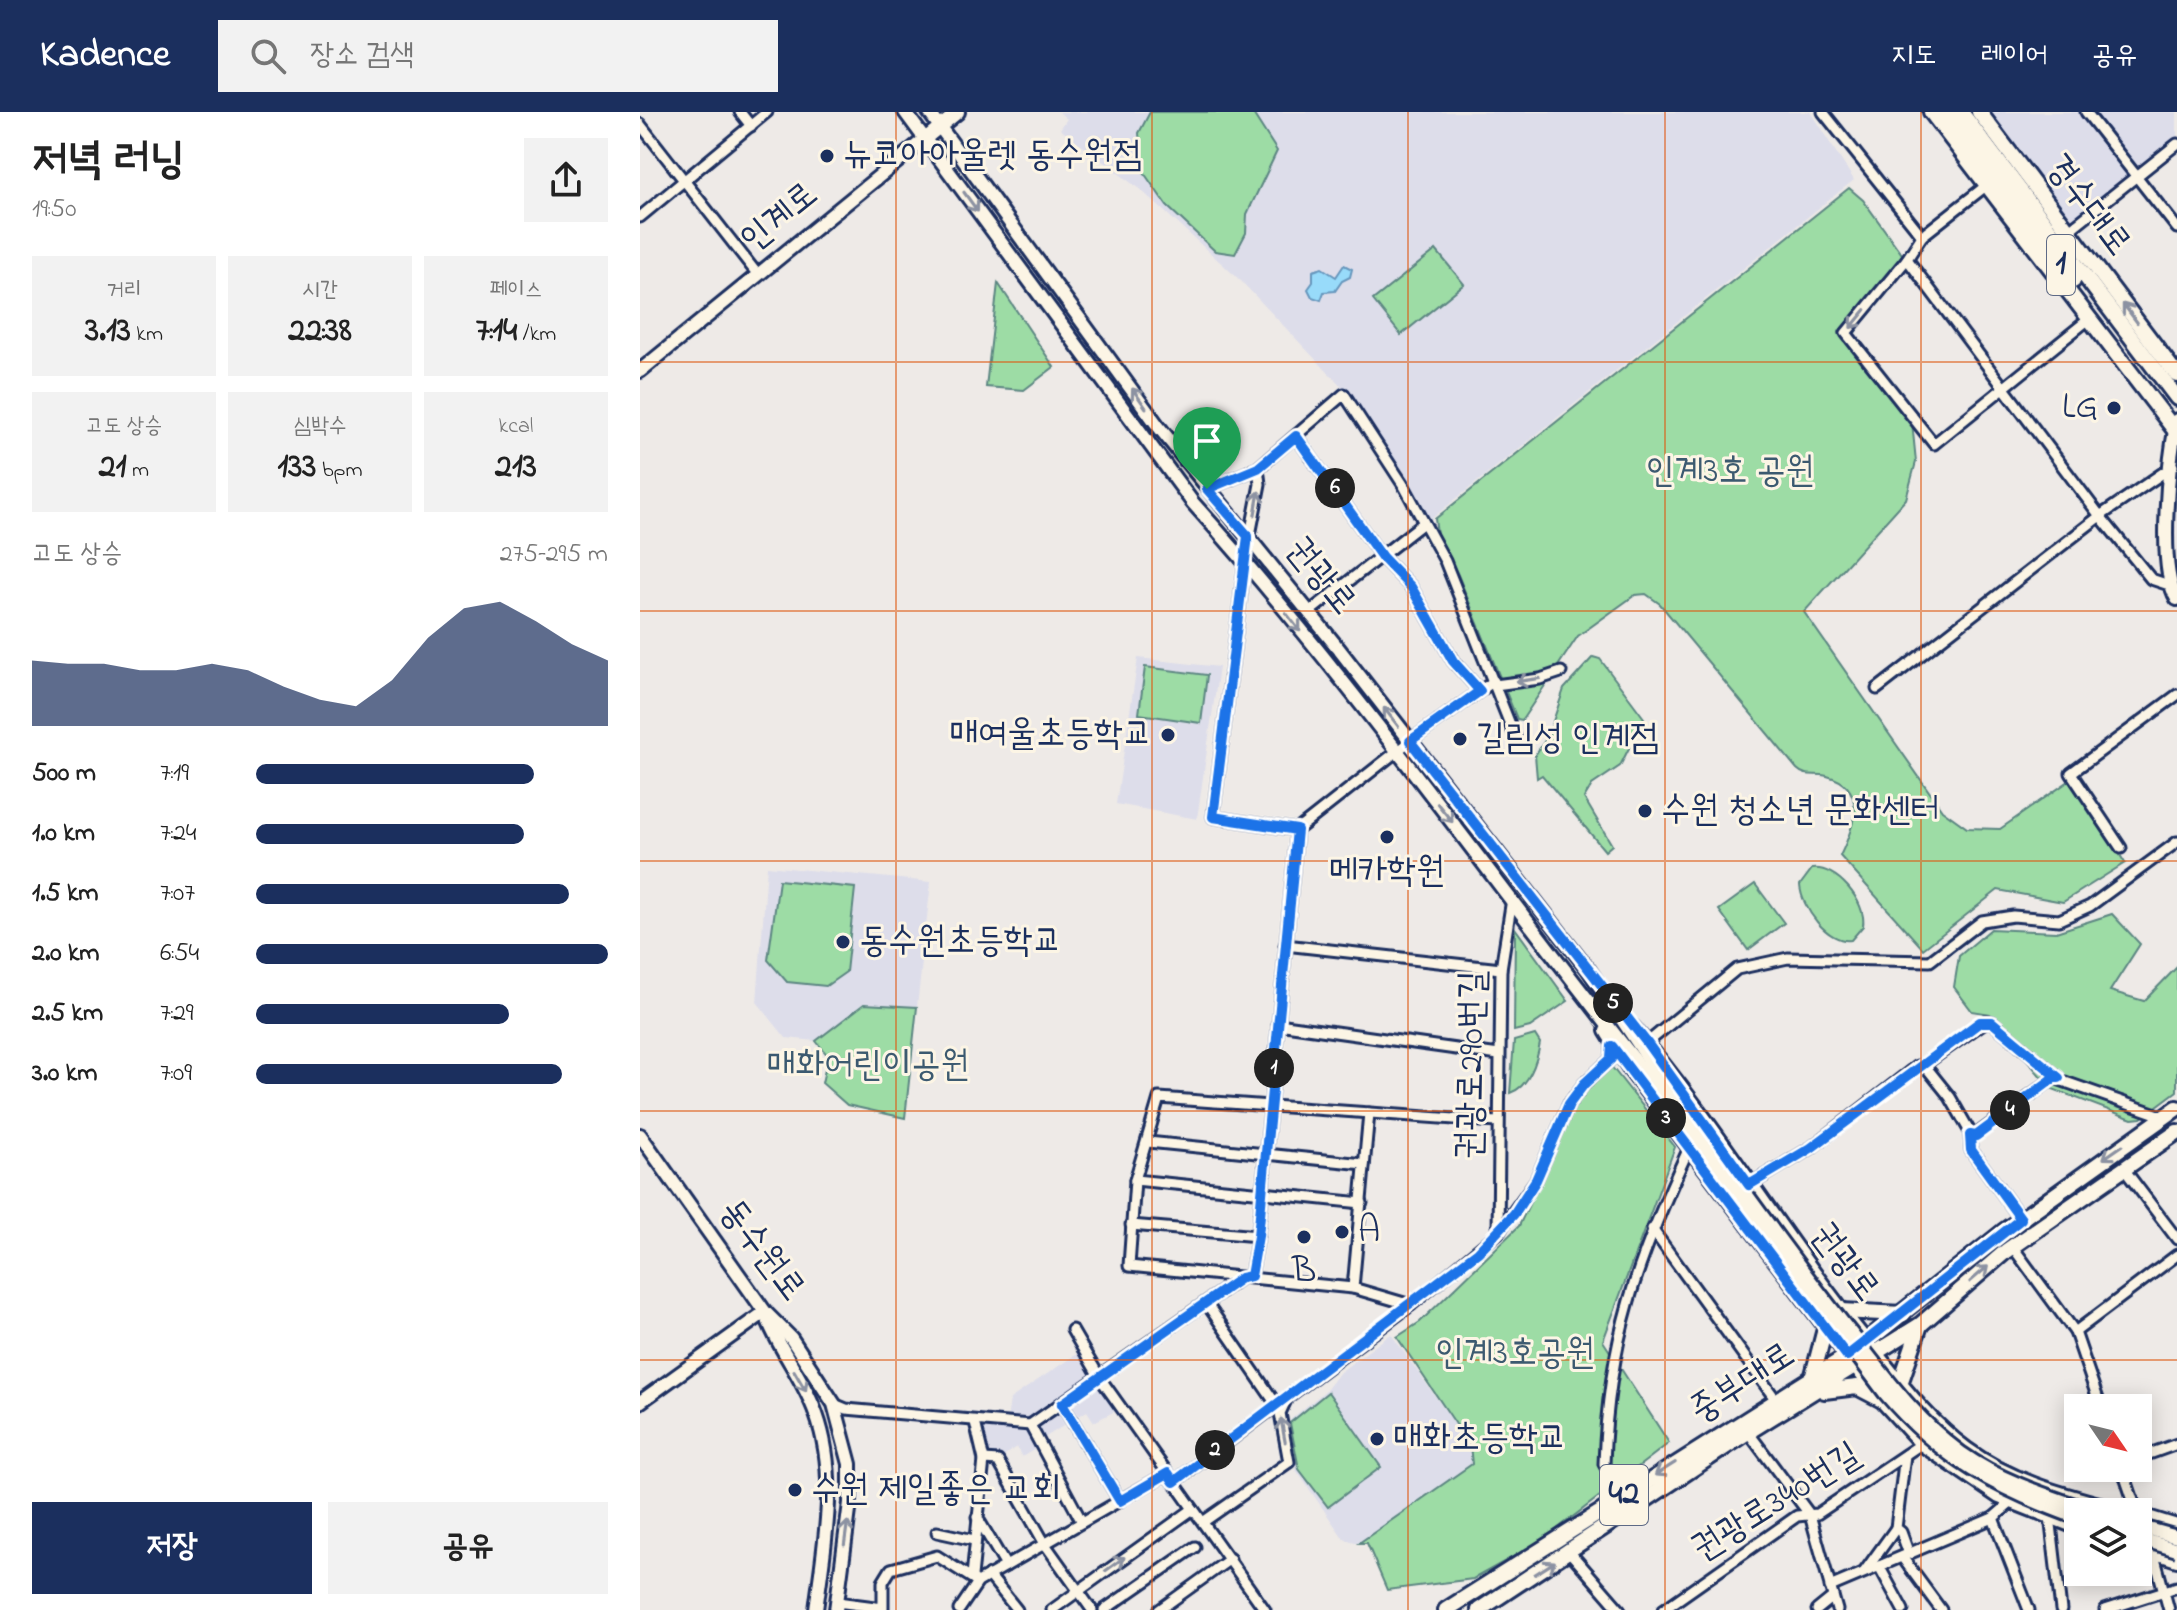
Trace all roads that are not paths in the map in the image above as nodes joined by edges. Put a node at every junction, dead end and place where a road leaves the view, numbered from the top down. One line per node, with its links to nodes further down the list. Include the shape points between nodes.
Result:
1 (740, 112): 13 (street)
2 (767, 112): 13 (street)
3 (905, 112): 15 (street)
4 (929, 112): 14 (street, 권광로)
5 (958, 112): 14 (street, 인계로)
6 (1823, 112): 23 (street)
7 (1931, 112): 19 (main road, 경수대로)
8 (1946, 112): 31 (main road, 1)
9 (1961, 112): 30 (main road, 1)
10 (1979, 112): 22 (main road, 경수대로)
11 (2086, 112): 17 (street)
12 (640, 124): 18 (street)
13 (751, 126): 18 (street)
14 (940, 126): 15 (street, 인계로); 35 (street, 권광로, one-way to 14)
15 (925, 139): 25 (street, 인계로); 41 (street, 권광로, one-way to 41, via 1144,439)
16 (2177, 144): 17 (street)
17 (2134, 178): 21 (street); 22 (street)
18 (684, 180): 20 (street); 25 (street)
19 (1987, 185): 23 (street); 26 (main road, 경수대로)
20 (640, 217)
21 (2177, 228)
22 (2068, 231): 28 (main road, 경수대로, one-way to 22)
23 (1922, 236): 24 (street)
24 (1907, 259): 29 (street); 29 (street, one-way to 29, via 1846,333 1934,444)
25 (758, 275): 27 (street, 인계로)
26 (2089, 319): 29 (street); 31 (main road, 경수대로)
27 (640, 371)
28 (2177, 375)
29 (2006, 389): 37 (street)
30 (2177, 398)
31 (2176, 425): 33 (street)
32 (1296, 436): 34 (street); 38 (street, via 1344,394 1404,486); 40 (street)
33 (2173, 466): 36 (street); 37 (street)
34 (1258, 468): 35 (street); 39 (street, one-way to 34, via 1260,484)
35 (1207, 489): 39 (street, 권광로)
36 (2173, 498): 42 (street, via 2165,526)
37 (2100, 516): 42 (street, via 2151,579); 47 (street)
38 (1422, 524): 40 (street); 46 (street, via 1467,608)
39 (1248, 536): 41 (street); 44 (street, 권광로)
40 (1382, 557): 44 (street); 48 (street, via 1411,587 1453,661)
41 (1245, 561): 52 (street, 권광로, one-way to 52); 53 (street, via 1213,817)
42 (2169, 585): 43 (street)
43 (2177, 599)
44 (1308, 613): 51 (street, 권광로, one-way to 44)
45 (1561, 672): 46 (street, one-way to 46)
46 (1495, 683): 48 (street); 50 (street)
47 (1877, 689)
48 (1480, 691): 51 (street)
49 (2177, 695): 55 (street, via 2071,773)
50 (1515, 737)
51 (1410, 741): 52 (street); 59 (street, 권광로)
52 (1396, 752): 53 (street); 56 (street, 권광로, one-way to 56)
53 (1297, 830): 57 (street)
54 (2177, 842): 62 (street, via 2090,906 2059,920 2013,916 1982,921 1930,961 1788,958 1737,969)
55 (2121, 848)
56 (1512, 899): 58 (street, 권광로290번길); 60 (street, 권광로)
57 (1285, 945): 58 (street); 61 (street)
58 (1501, 969): 64 (street, 권광로290번길)
59 (1610, 1000): 62 (street, 권광로); 66 (street, 권광로)
60 (1600, 1017): 63 (street, 권광로); 66 (street, 권광로)
61 (1278, 1024): 64 (street); 68 (street)
62 (1647, 1043): 81 (street, 권광로)
63 (1612, 1046): 76 (street, 권광로); 87 (street, via 1611,1059 1569,1104 1536,1180)
64 (1499, 1055): 71 (street, 권광로290번길)
65 (1922, 1066): 67 (street, via 1986,1021); 74 (street, via 1950,1097); 81 (street, via 1811,1148)
66 (1654, 1075): 130 (street, bridge, via 1905,1403 1982,1467); 133 (street, bridge, via 1914,1426 1989,1482)
67 (2059, 1078): 69 (street); 74 (street, via 1976,1136)
68 (1271, 1108): 70 (street); 75 (street, via 1159,1098); 77 (street)
69 (2171, 1112): 84 (main road, 중부대로 / 42, one-way to 84)
70 (1369, 1113): 71 (street); 78 (street)
71 (1497, 1122): 87 (street, 권광로290번길)
72 (2177, 1132): 79 (main road, 중부대로 / 42)
73 (640, 1135): 97 (street, 동수원로)
74 (1970, 1135): 84 (street, via 1971,1150)
75 (1148, 1142): 77 (street); 80 (street)
76 (1689, 1148): 86 (street); 99 (street, 권광로)
77 (1266, 1153): 78 (street); 82 (street)
78 (1364, 1164): 83 (street)
79 (2124, 1169): 89 (street); 90 (main road, 중부대로 / 42)
80 (1135, 1180): 82 (street); 85 (street)
81 (1749, 1185): 96 (street, 권광로)
82 (1263, 1195): 83 (street); 88 (street)
83 (1362, 1203): 93 (street)
84 (2021, 1219): 98 (main road, 중부대로 / 42)
85 (1131, 1225): 88 (street); 92 (street, via 1129,1266)
86 (1652, 1229): 112 (street); 127 (street, via 1624,1311 1605,1438 1605,1469)
87 (1498, 1233): 95 (street)
88 (1258, 1236): 92 (street)
89 (2177, 1239)
90 (2012, 1246): 100 (main road, 중부대로 / 42, one-way to 90); 102 (street)
91 (2177, 1255): 102 (street)
92 (1246, 1277): 93 (street); 94 (street)
93 (1353, 1288): 95 (street)
94 (1207, 1304): 107 (street); 114 (street)
95 (1411, 1305): 114 (street)
96 (1841, 1311): 98 (main road); 103 (street, 권광로)
97 (765, 1312): 113 (street); 115 (street, 동수원로, via 791,1338); 168 (street, one-way to 168, via 823,1436 829,1494)
98 (1903, 1314): 103 (main road, 중부대로 / 42)
99 (1826, 1325): 105 (street, 권광로); 106 (main road)
100 (1920, 1325): 104 (main road, 중부대로 / 42); 108 (main road)
101 (1072, 1330): 107 (street)
102 (2075, 1332): 110 (street)
103 (1866, 1341): 104 (street, 권광로); 105 (main road, 중부대로 / 42)
104 (1876, 1353): 105 (main road, 중부대로 / 42); 108 (street, 권광로)
105 (1851, 1361): 106 (main road, 중부대로 / 42); 109 (main road, 중부대로 / 42); 111 (street, 권광로)
106 (1813, 1375): 112 (main road, 중부대로 / 42)
107 (1100, 1378): 116 (street); 125 (street)
108 (1900, 1384): 126 (street, 권광로, via 1968,1450)
109 (1812, 1393): 111 (main road, via 1857,1387); 119 (main road, 중부대로 / 42)
110 (2096, 1394)
111 (1880, 1399): 120 (street, 권광로)
112 (1776, 1400): 127 (main road, 중부대로 / 42, one-way to 127)
113 (640, 1402)
114 (1281, 1402): 125 (street); 140 (street, one-way to 114, via 1289,1462)
115 (834, 1404): 117 (street); 167 (street, 동수원로, one-way to 115, via 850,1464)
116 (1062, 1404): 118 (street); 129 (street)
117 (975, 1422): 118 (street); 124 (street)
118 (1030, 1425): 139 (street)
119 (1748, 1432): 134 (street); 153 (main road, 중부대로 / 42)
120 (1921, 1444): 123 (street, 권광로340번길); 131 (street, 권광로)
121 (2177, 1444): 122 (street)
122 (2152, 1453)
123 (1905, 1455): 134 (street, 권광로340번길); 143 (street)
124 (984, 1460): 136 (street); 150 (street, via 998,1461)
125 (1171, 1477): 129 (street); 132 (street)
126 (2028, 1481): 128 (street, 권광로); 131 (street)
127 (1632, 1490): 148 (main road, 중부대로 / 42)
128 (2083, 1498)
129 (1120, 1501): 139 (street)
130 (2064, 1502)
131 (2013, 1503): 135 (street, 권광로); 137 (street)
132 (1193, 1509): 140 (street); 164 (street, one-way to 132)
133 (2064, 1513)
134 (1810, 1515): 165 (street); 179 (street, 권광로340번길, via 1797,1516)
135 (2050, 1516): 141 (street, 권광로); 185 (street)
136 (977, 1517): 147 (street); 158 (street)
137 (1993, 1518): 155 (street); 184 (street)
138 (2152, 1518): 142 (street)
139 (1082, 1522): 150 (street)
140 (1203, 1522): 156 (street)
141 (2064, 1522)
142 (2177, 1526)
143 (1896, 1528): 155 (street); 160 (street)
144 (2152, 1530): 146 (street, bridge)
145 (937, 1532): 147 (street)
146 (2177, 1537)
147 (974, 1540): 162 (street)
148 (1559, 1540): 153 (street); 176 (main road, 중부대로 / 42)
149 (2152, 1542): 152 (street, bridge)
150 (1045, 1544): 158 (street); 164 (street)
151 (1195, 1547): 173 (street)
152 (2177, 1550)
153 (1570, 1552): 177 (main road, 중부대로 / 42, one-way to 153); 178 (street)
154 (2153, 1552): 157 (street); 166 (street)
155 (1905, 1555): 159 (street); 183 (street)
156 (1230, 1559): 174 (street); 175 (street)
157 (2177, 1560)
158 (1006, 1566): 161 (street)
159 (1879, 1566): 160 (street); 182 (street)
160 (1864, 1572): 165 (street)
161 (989, 1575): 162 (street); 170 (street)
162 (975, 1579): 167 (street, 동수원로, via 937,1556 891,1569 883,1582 883,1608); 169 (street)
163 (2177, 1587): 166 (street)
164 (1078, 1591): 171 (street); 172 (street)
165 (1832, 1592): 180 (street); 181 (street)
166 (2164, 1593): 186 (street); 187 (street)
167 (837, 1606)
168 (816, 1610)
169 (959, 1610)
170 (1017, 1610)
171 (1052, 1610)
172 (1092, 1610)
173 (1104, 1610)
174 (1159, 1610)
175 (1265, 1610)
176 (1446, 1610)
177 (1479, 1610)
178 (1620, 1610)
179 (1663, 1610)
180 (1817, 1610)
181 (1837, 1610)
182 (1903, 1610)
183 (1941, 1610)
184 (2029, 1610)
185 (2061, 1610)
186 (2105, 1610)
187 (2169, 1610)

